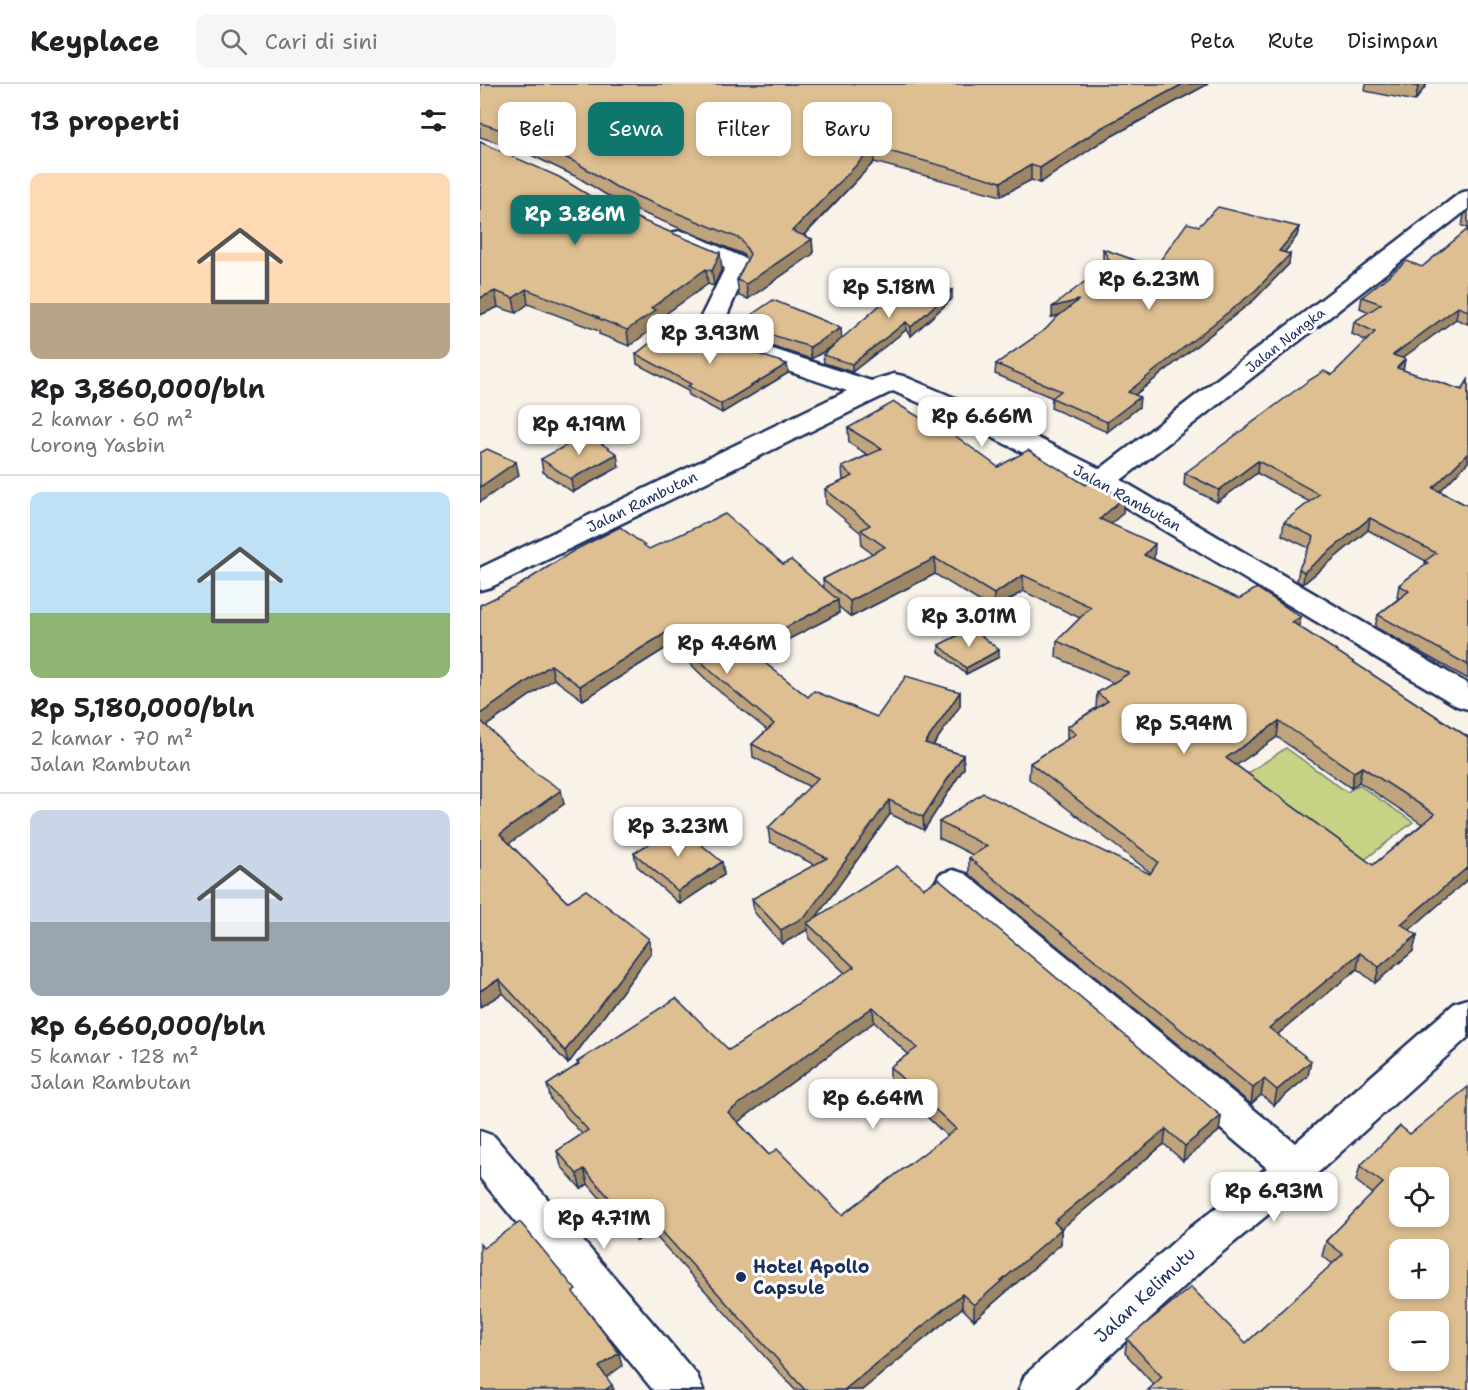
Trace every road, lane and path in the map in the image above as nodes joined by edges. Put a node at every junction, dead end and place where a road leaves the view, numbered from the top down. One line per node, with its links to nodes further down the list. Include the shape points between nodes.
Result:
1 (1468, 198): 4 (street, Jalan Nangka)
2 (658, 231): 3 (street, via 736,264 707,331 710,337)
3 (871, 390): 4 (street, Jalan Rambutan, via 889,383 904,385); 5 (street, Jalan Rambutan)
4 (1102, 481): 6 (street, Jalan Rambutan)
5 (480, 580)
6 (1468, 698)
7 (953, 883): 10 (street)
8 (1468, 1014): 10 (street, Jalan Kelimutu)
9 (480, 1148): 11 (street)
10 (1296, 1168): 12 (street, Jalan Kelimutu, via 1200,1245)
11 (681, 1390)
12 (1041, 1390)

